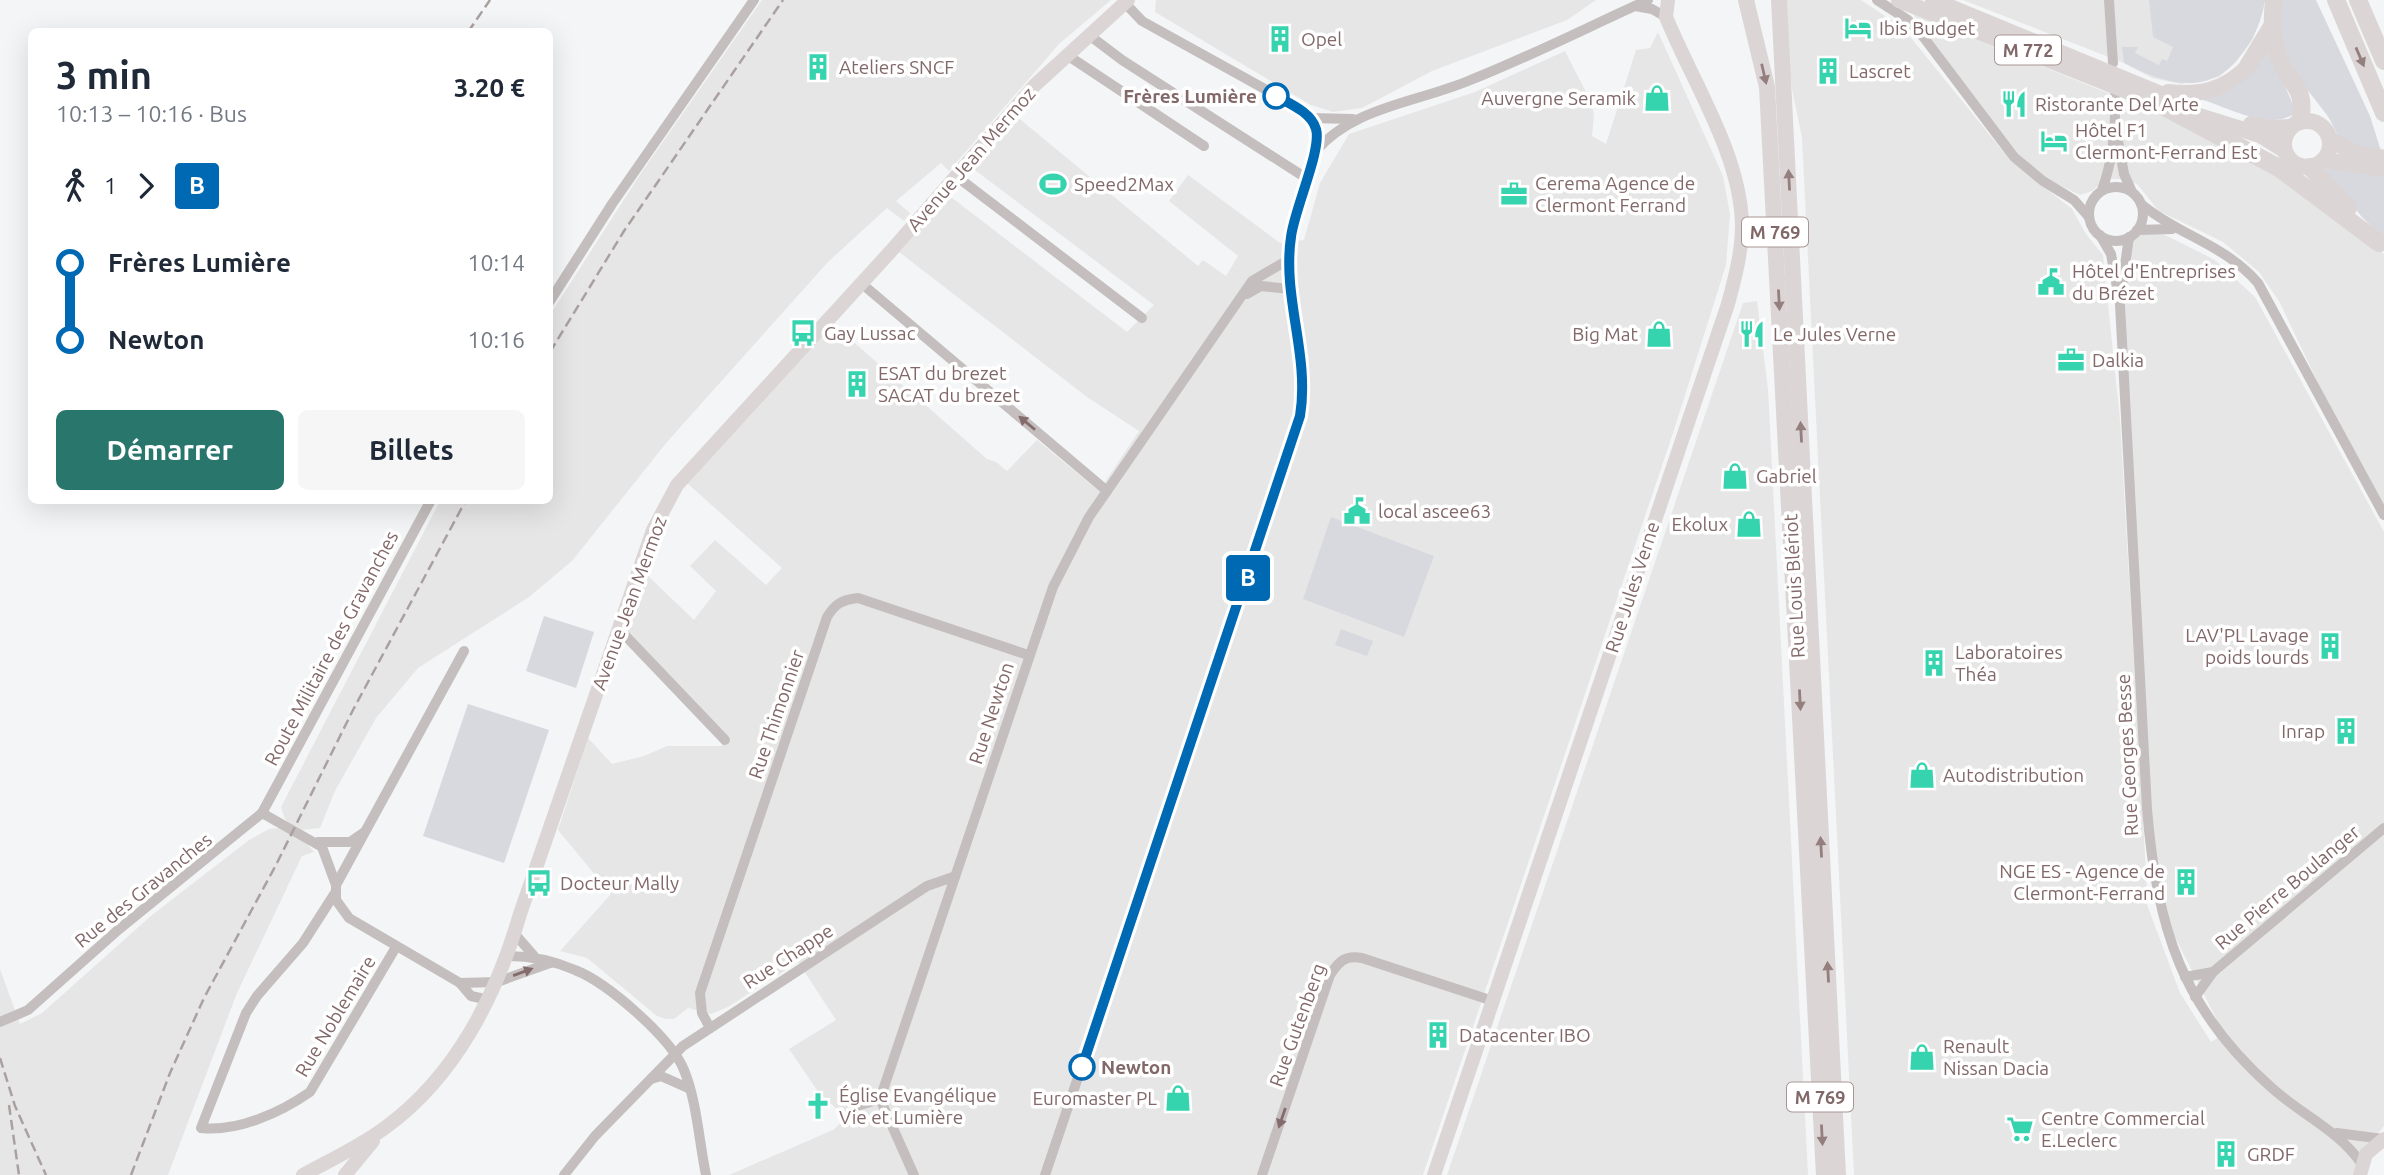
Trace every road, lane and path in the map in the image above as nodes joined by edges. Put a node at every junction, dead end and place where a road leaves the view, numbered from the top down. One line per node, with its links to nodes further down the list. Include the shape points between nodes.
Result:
1 (754, 0): 50 (street)
2 (1648, 0): 14 (street)
3 (1668, 0): 15 (main road)
4 (1781, 0): 102 (main road, Rue Louis Blériot / M 769, one-way to 4)
5 (1877, 0): 40 (street, via 1908,20 1925,39 2014,157)
6 (1899, 0): 23 (main road, M 772)
7 (1933, 0): 23 (main road, M 772)
8 (2109, 0): 20 (street)
9 (2274, 0): 16 (highway)
10 (2336, 0): 24 (highway, one-way to 24)
11 (2358, 0): 19 (highway)
12 (1127, 1): 17 (main road, Avenue Jean Mermoz); 25 (street, via 1142,21)
13 (1746, 2): 101 (main road, Rue Louis Blériot / M 769, one-way to 101, via 1767,87)
14 (1634, 6): 15 (street); 26 (street, via 1466,82)
15 (1666, 17): 79 (main road, Rue Jules Verne, via 1733,171 1742,223 1741,250 1728,304)
16 (2271, 28): 21 (highway); 27 (highway, via 2282,64 2303,99)
17 (1089, 35): 18 (main road, Avenue Jean Mermoz); 37 (street)
18 (1067, 55): 30 (street); 36 (main road, Avenue Jean Mermoz)
19 (2384, 61)
20 (2113, 63)
21 (2248, 66): 23 (main road, via 2228,84)
22 (2115, 95): 28 (street)
23 (2156, 97): 27 (main road, M 772, via 2254,125); 31 (main road, M 772, via 2260,135); 46 (highway, via 2279,168)
24 (2384, 113)
25 (1310, 118): 26 (street); 32 (street, via 1316,128)
26 (1353, 119): 32 (street, via 1329,135)
27 (2295, 124): 29 (main road, via 2308,120 2322,126); 31 (main road, via 2284,138)
28 (2116, 129): 38 (street); 39 (street, via 2108,173)
29 (2330, 139): 33 (main road, via 2351,152); 34 (main road, via 2328,154)
30 (1204, 146)
31 (2284, 150): 34 (main road, via 2294,163)
32 (1315, 152): 37 (street)
33 (2384, 158)
34 (2317, 164): 35 (main road); 46 (highway)
35 (2384, 169)
36 (956, 176): 48 (main road, Avenue Jean Mermoz); 53 (street)
37 (1306, 178): 47 (street, via 1296,207)
38 (2132, 192): 39 (street, via 2117,187); 41 (street)
39 (2098, 194): 40 (street); 42 (street)
40 (2074, 200): 42 (street)
41 (2141, 204): 43 (street); 44 (street, via 2142,220)
42 (2089, 217): 45 (street)
43 (2176, 229): 44 (street); 56 (street, via 2230,256 2258,283)
44 (2133, 233): 45 (street, via 2114,240); 52 (street, Rue Georges Besse)
45 (2099, 235): 52 (street, Rue Georges Besse, via 2111,254)
46 (2382, 245)
47 (1288, 260): 49 (street); 51 (street, Rue Newton, via 1257,276)
48 (861, 283): 54 (street, one-way to 48); 57 (main road, Avenue Jean Mermoz, via 677,485 653,530)
49 (1290, 289): 51 (street, via 1261,286); 98 (street, via 1304,383 1295,435)
50 (553, 296)
51 (1241, 299): 54 (street, Rue Newton)
52 (2120, 304): 73 (street, Rue Georges Besse, via 2150,851 2163,919)
53 (1142, 318)
54 (1107, 491): 59 (street, Rue Newton, via 1064,563)
55 (428, 504): 61 (street, Route Militaire des Gravanches)
56 (2384, 515)
57 (619, 629): 60 (street); 67 (main road, Avenue Jean Mermoz)
58 (464, 652): 63 (street)
59 (1028, 655): 65 (street, Rue Newton); 82 (street, Rue Thimonnier, via 858,598 834,605 700,993 702,1013)
60 (725, 740)
61 (262, 813): 64 (street); 80 (street, Rue des Gravanches, via 28,1010)
62 (2384, 828): 72 (street, Rue Pierre Boulanger)
63 (366, 830): 64 (street, via 350,842); 66 (street)
64 (314, 840): 66 (street, via 325,852)
65 (953, 877): 82 (street, Rue Chappe, via 927,886); 86 (street, Rue Newton)
66 (335, 889): 68 (street, via 335,900 349,918); 68 (street, Rue Noblemaire, via 303,943 246,1013 201,1128 229,1128 310,1092)
67 (514, 933): 69 (main road, Avenue Jean Mermoz); 70 (street)
68 (396, 947): 75 (street)
69 (508, 956): 70 (street); 74 (main road, Avenue Jean Mermoz)
70 (534, 956): 71 (street)
71 (550, 963): 74 (street, one-way to 71); 83 (street, via 576,970 597,983 664,1037)
72 (2213, 972): 73 (street, Rue Pierre Boulanger); 77 (street, Rue Pierre Boulanger)
73 (2185, 977): 77 (street, Rue Georges Besse)
74 (497, 982): 75 (street); 78 (main road, Avenue Jean Mermoz)
75 (460, 983): 76 (street)
76 (471, 996): 78 (street); 81 (street)
77 (2195, 997): 89 (street, Rue Georges Besse, via 2246,1065 2294,1106)
78 (489, 1000): 81 (main road, Avenue Jean Mermoz)
79 (1493, 1001): 99 (street, Rue Gutenberg, one-way to 99, via 1362,958 1351,956 1338,962); 100 (main road, Rue Jules Verne)
80 (0, 1022)
81 (475, 1023): 88 (main road, Avenue Jean Mermoz, via 420,1098)
82 (710, 1028): 83 (street, Rue Chappe)
83 (676, 1054): 84 (street, Rue Chappe); 85 (street)
84 (650, 1079): 85 (street, via 661,1076); 95 (street, Rue Chappe)
85 (688, 1088): 96 (street)
86 (880, 1098): 87 (street); 97 (street)
87 (854, 1107)
88 (386, 1128): 92 (main road, Avenue Jean Mermoz); 94 (main road)
89 (2336, 1133): 90 (street, Rue Georges Besse); 91 (street, Rue Georges Besse)
90 (2383, 1139): 91 (main road, via 2370,1149)
91 (2361, 1169)
92 (320, 1172): 93 (main road, Avenue Jean Mermoz)
93 (303, 1175)
94 (345, 1175)
95 (564, 1175)
96 (706, 1175)
97 (914, 1175)
98 (1045, 1175)
99 (1262, 1175)
100 (1434, 1175)
101 (1824, 1175)
102 (1838, 1175)

